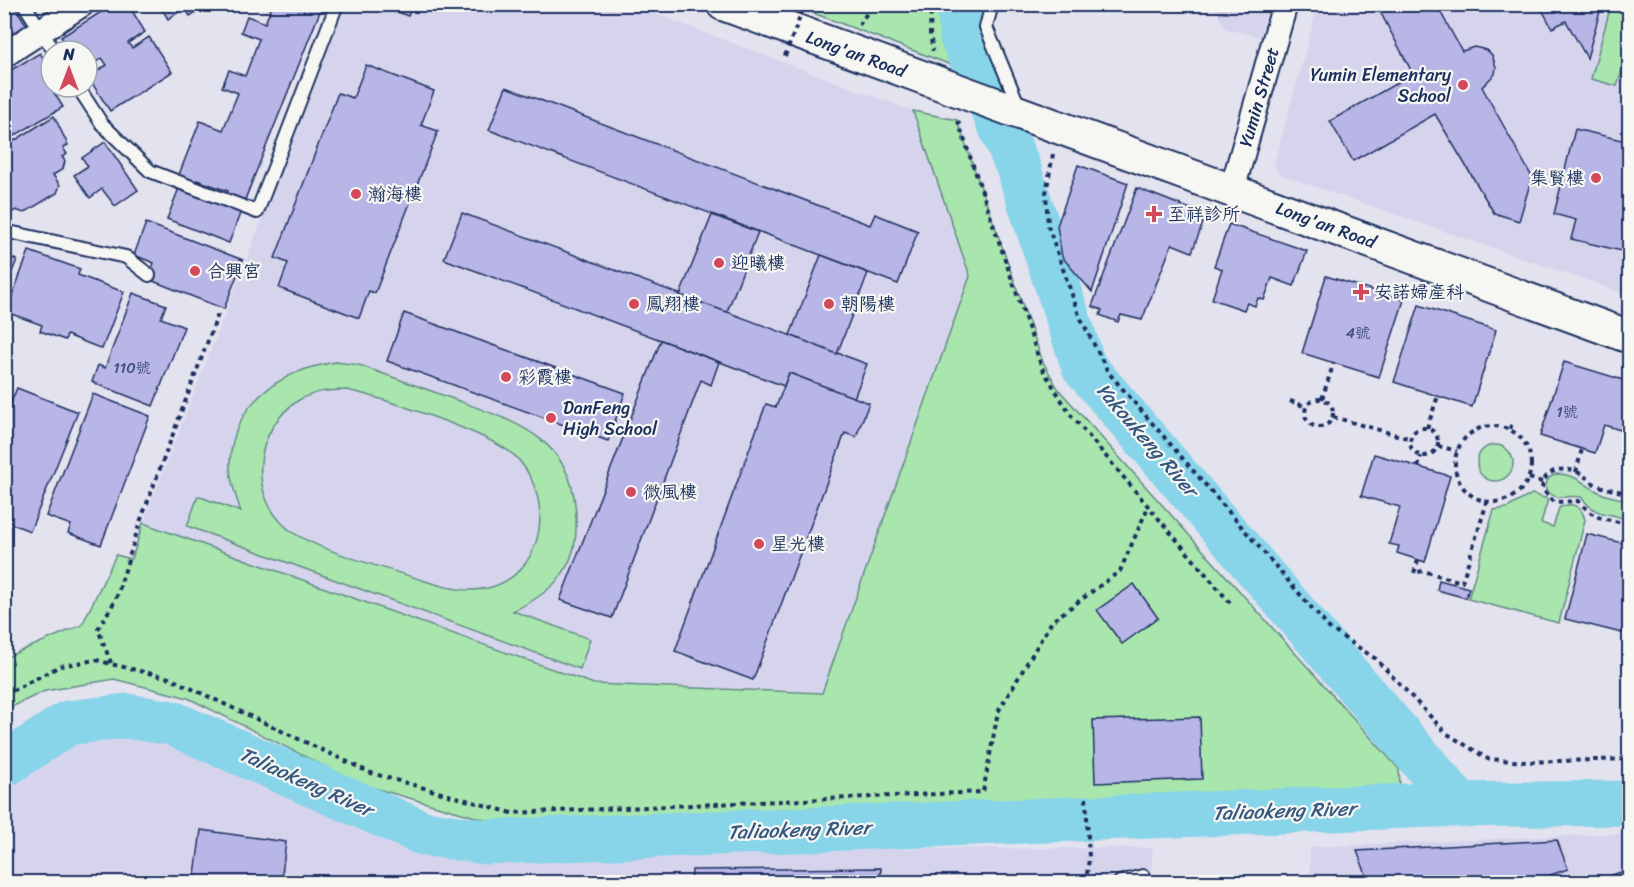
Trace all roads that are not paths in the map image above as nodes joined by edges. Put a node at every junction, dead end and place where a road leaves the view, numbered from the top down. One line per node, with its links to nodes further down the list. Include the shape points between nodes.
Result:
1 (24, 4): 7 (lane)
2 (82, 4): 8 (street)
3 (337, 4): 11 (lane, via 257,212 150,171 102,124)
4 (723, 4): 12 (street, Long'an Road, via 928,66)
5 (992, 4): 12 (lane, via 986,27)
6 (1285, 4): 13 (street, Yumin Street)
7 (46, 39)
8 (49, 39)
9 (39, 44): 10 (street)
10 (4, 55)
11 (86, 99)
12 (1022, 113): 13 (street, Long'an Road)
13 (1232, 190): 16 (street, Long'an Road, via 1326,230)
14 (4, 231): 15 (lane, via 126,257)
15 (149, 275)
16 (1629, 338)
17 (1143, 876): 18 (lane)
18 (1120, 882)

